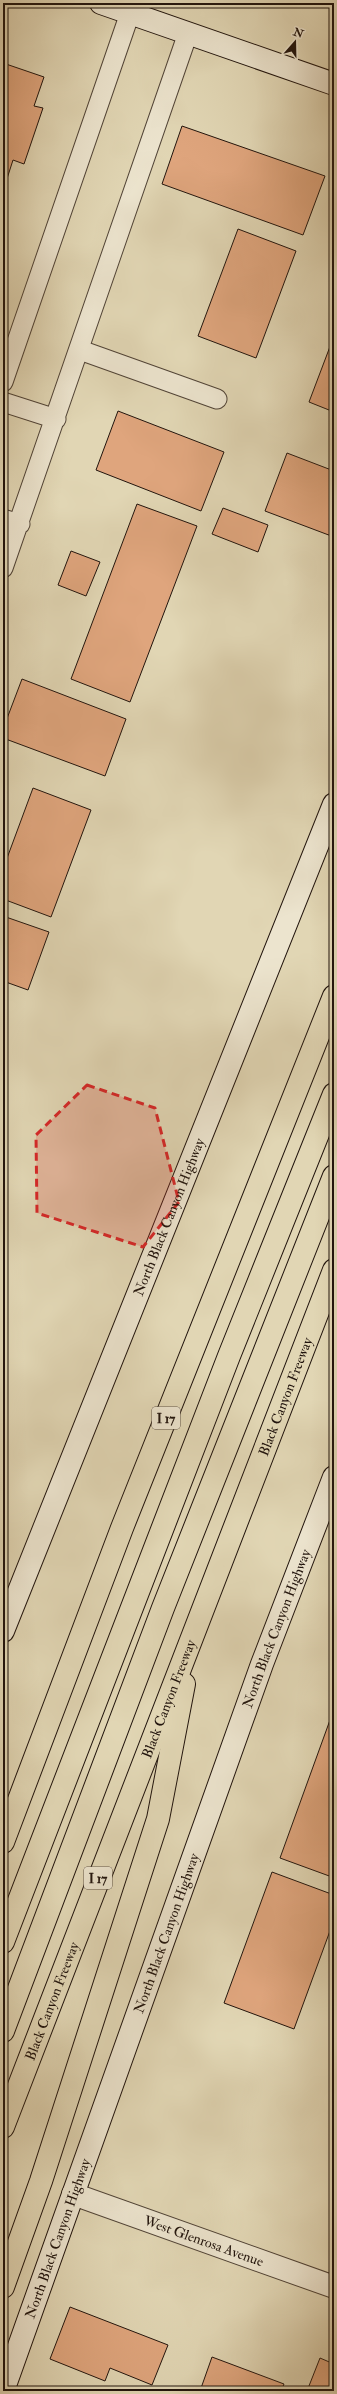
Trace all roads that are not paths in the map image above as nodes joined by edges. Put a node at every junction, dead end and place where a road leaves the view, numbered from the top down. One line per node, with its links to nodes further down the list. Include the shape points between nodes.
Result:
1 (101, 3): 2 (main road)
2 (130, 13): 3 (main road); 6 (lane)
3 (188, 33): 4 (main road); 5 (lane)
4 (334, 84)
5 (80, 350): 7 (lane); 9 (lane)
6 (3, 382)
7 (217, 399)
8 (3, 402): 9 (lane)
9 (56, 419): 10 (lane)
10 (11, 522): 11 (lane)
11 (3, 568)
12 (334, 804): 19 (main road, North Black Canyon Highway)
13 (334, 996): 20 (highway, I 17, via 122,1528)
14 (334, 1094): 21 (highway, via 229,1356)
15 (334, 1176): 22 (highway, via 163,1608)
16 (334, 1270): 18 (highway, Black Canyon Freeway / I 17)
17 (334, 1477): 24 (main road, North Black Canyon Highway, via 262,1664)
18 (195, 1629): 23 (highway, Black Canyon Freeway / I 17); 25 (highway, via 158,1819 41,2182)
19 (3, 1631)
20 (3, 1842)
21 (3, 1942)
22 (3, 2031)
23 (3, 2127)
24 (73, 2194): 26 (main road, West Glenrosa Avenue); 27 (main road, North Black Canyon Highway)
25 (3, 2287)
26 (334, 2287)
27 (3, 2391)

